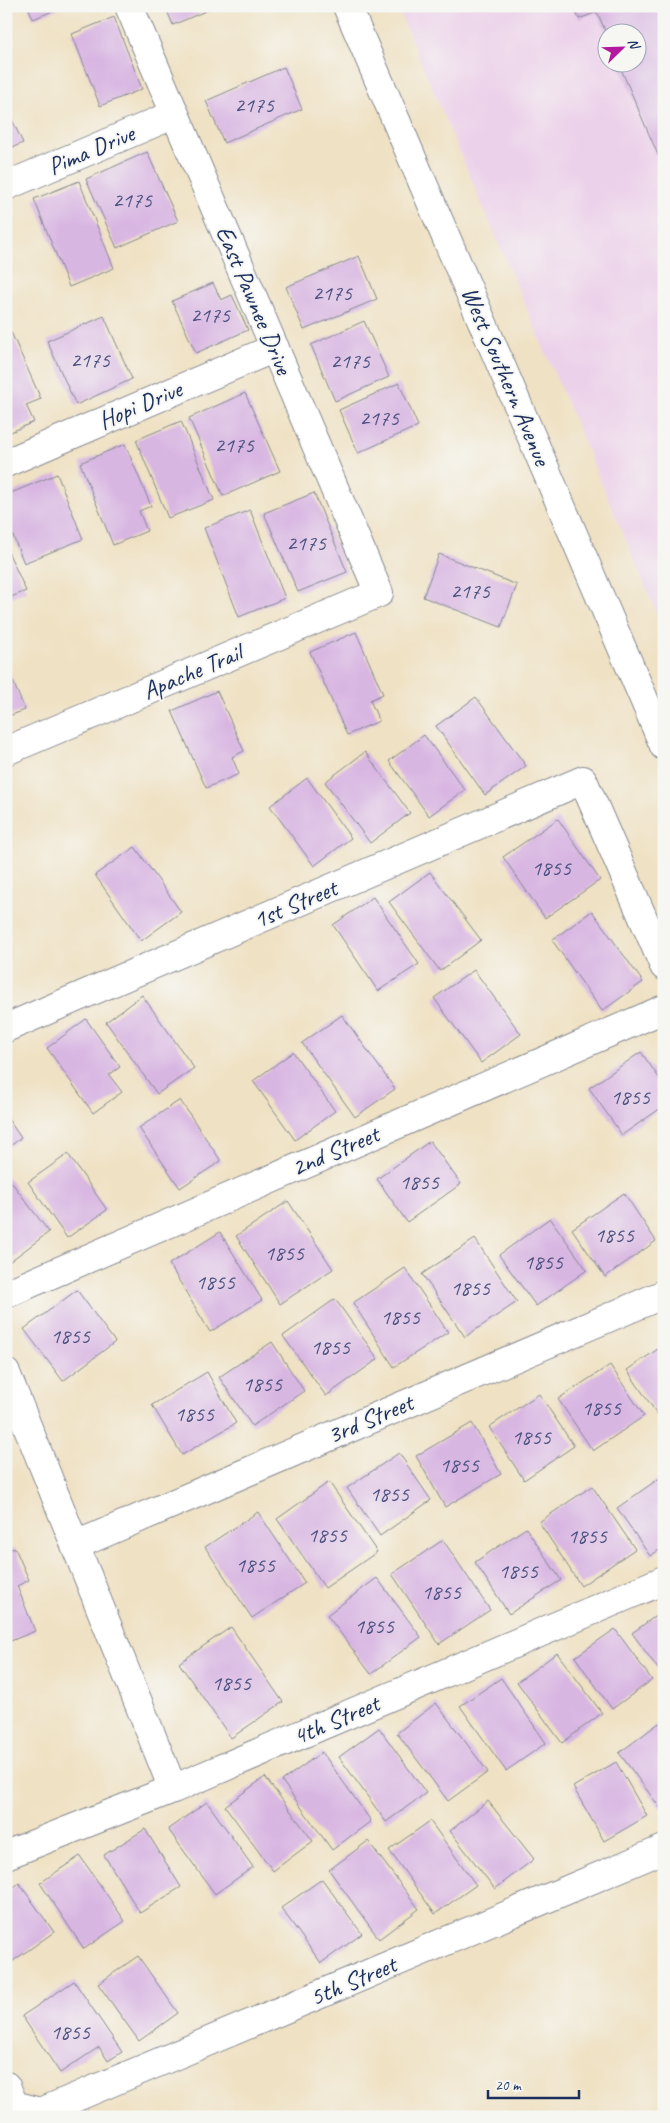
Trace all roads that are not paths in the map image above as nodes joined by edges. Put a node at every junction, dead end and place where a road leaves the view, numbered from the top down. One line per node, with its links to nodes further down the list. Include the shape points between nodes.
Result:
1 (129, 6): 3 (main road, East Pawnee Drive)
2 (347, 6): 8 (main road, West Southern Avenue)
3 (175, 114): 4 (main road, Pima Drive); 5 (main road, East Pawnee Drive)
4 (6, 186)
5 (275, 348): 6 (main road, Hopi Drive); 7 (main road, East Pawnee Drive)
6 (6, 462)
7 (379, 593): 9 (main road, Apache Trail)
8 (664, 746)
9 (6, 751)
10 (664, 966): 12 (main road, 1st Street, via 583,780)
11 (664, 1009): 13 (main road, 2nd Street)
12 (6, 1028)
13 (6, 1294)
14 (664, 1294): 16 (main road, 3rd Street)
15 (6, 1373): 16 (main road)
16 (76, 1545): 18 (main road)
17 (664, 1580): 18 (main road, 4th Street)
18 (174, 1789): 20 (main road, 4th Street)
19 (664, 1849): 21 (main road, 5th Street, via 41,2112 14,2105)
20 (6, 1855)
21 (6, 2086)

